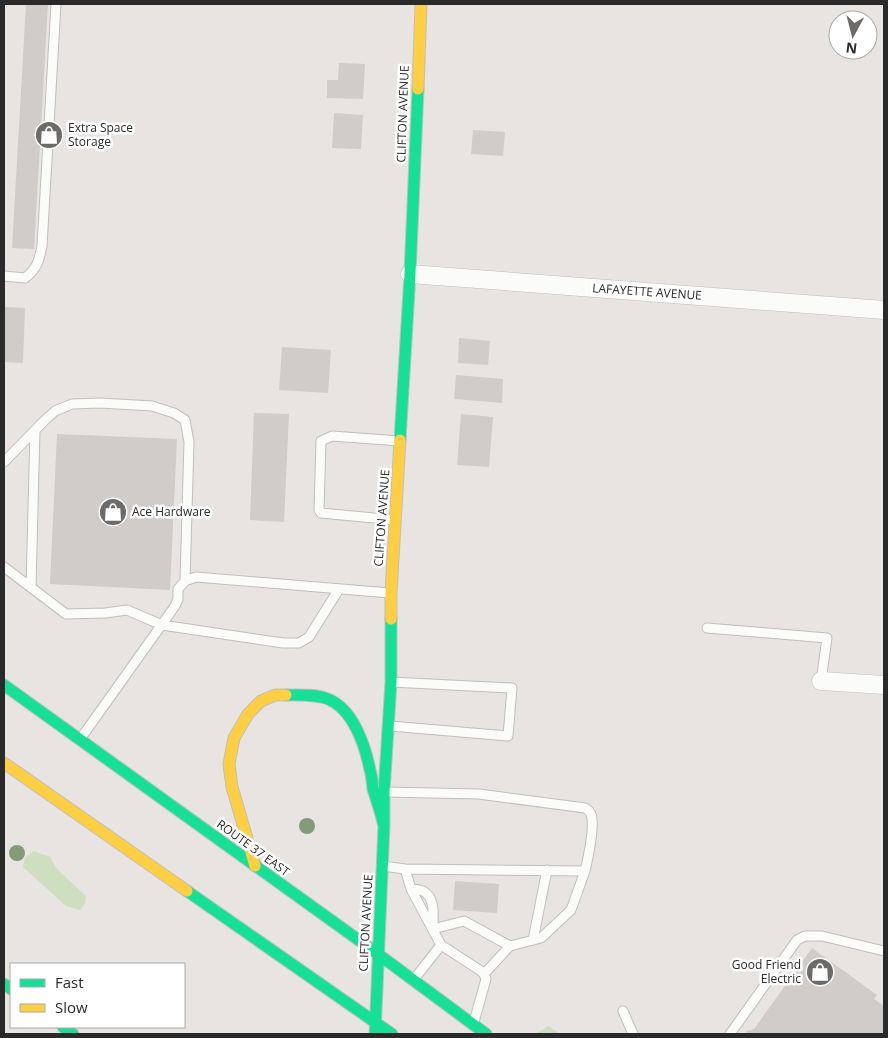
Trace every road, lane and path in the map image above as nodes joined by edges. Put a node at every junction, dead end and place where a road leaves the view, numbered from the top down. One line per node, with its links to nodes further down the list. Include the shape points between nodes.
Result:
1 (56, 4): 4 (lane, via 42,246 39,261 25,278)
2 (421, 4): 3 (main road, CLIFTON AVENUE)
3 (410, 274): 5 (street, LAFAYETTE AVENUE); 7 (main road, CLIFTON AVENUE)
4 (4, 276)
5 (884, 310)
6 (35, 430): 8 (lane); 11 (lane, via 55,411 72,404 152,406 185,420 189,442); 12 (lane)
7 (400, 441): 9 (main road, CLIFTON AVENUE); 9 (lane, via 332,436 321,441 321,513)
8 (4, 462)
9 (395, 520): 14 (main road, CLIFTON AVENUE)
10 (4, 567): 12 (lane)
11 (185, 581): 13 (lane, via 196,577); 15 (lane, via 178,589 175,606)
12 (30, 587): 15 (lane, via 66,614 127,610)
13 (339, 589): 14 (lane); 15 (lane, via 309,637 299,643)
14 (391, 593): 18 (main road, CLIFTON AVENUE)
15 (162, 625): 22 (lane)
16 (707, 628): 17 (lane, via 827,638)
17 (821, 681): 20 (street)
18 (391, 682): 21 (main road, CLIFTON AVENUE); 21 (lane, via 512,688 508,736)
19 (4, 685): 22 (main road, ROUTE 37 EAST)
20 (884, 685)
21 (388, 725): 24 (main road, CLIFTON AVENUE)
22 (80, 740): 26 (main road, ROUTE 37 EAST)
23 (4, 763): 41 (main road)
24 (384, 792): 25 (main road, CLIFTON AVENUE); 30 (lane, via 479,794 586,808 592,816)
25 (384, 826): 26 (main road, via 361,738 349,716 328,699 310,694 275,695 248,714 234,738 230,764 232,787); 27 (main road, CLIFTON AVENUE)
26 (255, 866): 36 (main road, ROUTE 37 EAST)
27 (382, 866): 28 (lane); 36 (main road, CLIFTON AVENUE)
28 (405, 869): 29 (lane); 31 (lane, via 411,889 423,891 431,899)
29 (547, 870): 30 (lane); 32 (lane)
30 (585, 871): 32 (lane, via 571,910 541,938)
31 (433, 929): 33 (lane); 34 (lane, via 464,921)
32 (533, 940): 34 (lane)
33 (441, 944): 37 (lane); 38 (lane)
34 (510, 946): 37 (lane)
35 (884, 951): 45 (lane, via 822,936 805,936 797,940)
36 (378, 954): 38 (main road, ROUTE 37 EAST); 41 (main road, CLIFTON AVENUE)
37 (484, 974): 40 (lane, via 486,979)
38 (412, 981): 40 (main road, ROUTE 37 EAST)
39 (623, 1011): 44 (lane)
40 (473, 1025): 43 (main road, ROUTE 37 EAST)
41 (375, 1028): 42 (main road)
42 (392, 1034)
43 (486, 1034)
44 (633, 1034)
45 (730, 1034)

